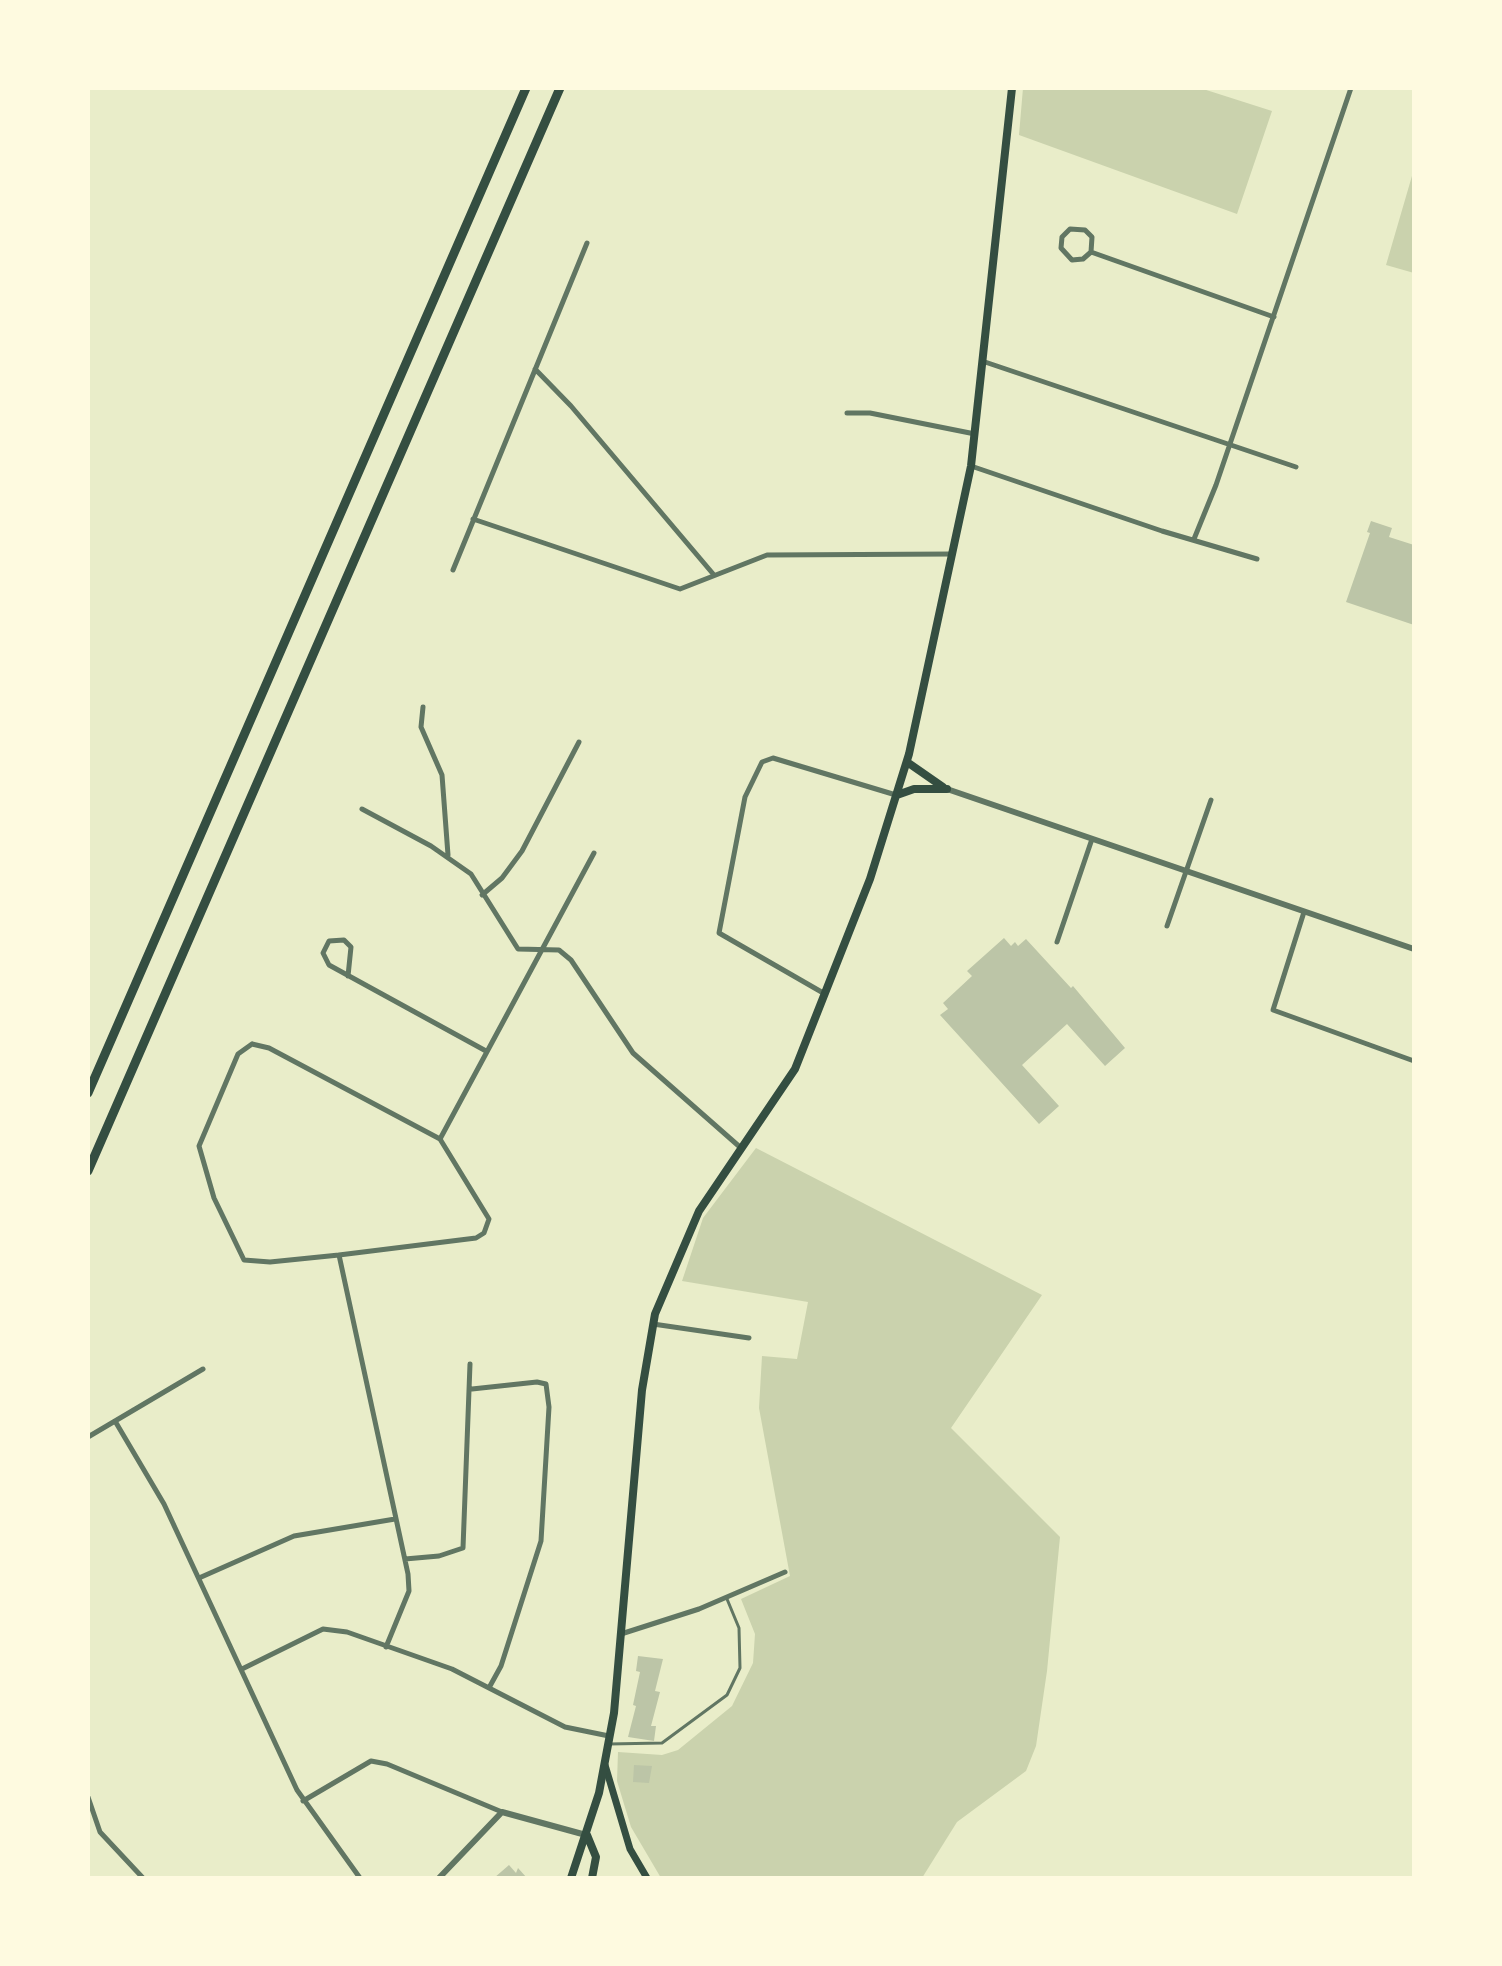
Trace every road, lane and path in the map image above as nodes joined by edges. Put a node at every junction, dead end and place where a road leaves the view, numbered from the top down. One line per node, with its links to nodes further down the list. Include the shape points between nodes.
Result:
1 (526, 88): 42 (highway)
2 (560, 88): 45 (highway)
3 (1012, 88): 8 (main road)
4 (1351, 88): 7 (street)
5 (587, 243): 9 (street)
6 (1091, 252): 6 (street, via 1093,242 1085,230 1070,229 1062,237 1061,248 1072,260); 7 (street)
7 (1274, 317): 12 (street)
8 (985, 362): 11 (main road); 12 (street)
9 (535, 369): 15 (street); 20 (street)
10 (847, 413): 11 (street)
11 (975, 434): 13 (main road)
12 (1229, 447): 14 (street); 16 (street)
13 (971, 466): 16 (street); 17 (main road)
14 (1296, 467)
15 (473, 519): 19 (street); 20 (street, via 668,586 691,587)
16 (1194, 539): 18 (street)
17 (954, 554): 20 (street, via 767,555); 23 (main road)
18 (1257, 559)
19 (453, 570)
20 (714, 575)
21 (423, 707): 30 (street, via 421,727 442,775)
22 (579, 742): 32 (street, via 522,851)
23 (907, 762): 24 (main road); 25 (main road)
24 (947, 789): 25 (main road); 28 (street)
25 (897, 795): 39 (main road); 39 (street, via 773,758 762,762 745,797 719,933)
26 (1211, 800): 31 (street)
27 (362, 809): 30 (street)
28 (1092, 839): 31 (street); 35 (street)
29 (594, 853): 36 (street)
30 (448, 856): 32 (street, via 471,874)
31 (1186, 871): 33 (street); 34 (street)
32 (482, 895): 36 (street, via 518,949)
33 (1304, 912): 37 (street); 41 (street, via 1273,1010)
34 (1167, 926)
35 (1057, 942)
36 (541, 949): 40 (street); 44 (street, via 559,950 571,960 633,1053)
37 (1414, 949)
38 (348, 976): 38 (street, via 351,947 344,940 329,941 323,948 326,962); 40 (street)
39 (826, 994): 44 (main road, via 795,1069)
40 (486, 1052): 43 (street)
41 (1414, 1061)
42 (88, 1093)
43 (440, 1139): 46 (street, via 489,1219 484,1233); 46 (street, via 269,1048 252,1044 238,1054 199,1146 237,1249 249,1263)
44 (742, 1149): 47 (main road, via 699,1211)
45 (88, 1171)
46 (339, 1255): 54 (street)
47 (652, 1324): 48 (street); 59 (main road)
48 (749, 1338)
49 (470, 1364): 51 (street)
50 (203, 1369): 52 (street)
51 (472, 1389): 55 (street, via 463,1548); 62 (street, via 546,1384 548,1450 541,1541)
52 (115, 1421): 53 (street); 57 (street, via 158,1492)
53 (88, 1437)
54 (395, 1519): 55 (street); 57 (street, via 294,1536)
55 (405, 1559): 60 (street, via 409,1591)
56 (785, 1572): 58 (street)
57 (199, 1578): 61 (street)
58 (726, 1597): 59 (street); 63 (lane, via 740,1641 740,1668 727,1695 662,1743)
59 (621, 1634): 63 (main road)
60 (386, 1647): 61 (street, via 323,1629); 62 (street)
61 (242, 1669): 66 (street)
62 (490, 1686): 63 (street, via 565,1727)
63 (609, 1740): 64 (main road)
64 (605, 1765): 68 (main road); 74 (main road, via 630,1849)
65 (88, 1797): 69 (street, via 100,1832)
66 (303, 1801): 67 (street, via 371,1761); 70 (street)
67 (502, 1812): 68 (street); 71 (street)
68 (586, 1835): 72 (main road); 73 (main road, via 596,1857)
69 (143, 1878)
70 (360, 1878)
71 (439, 1878)
72 (571, 1878)
73 (592, 1878)
74 (647, 1878)

